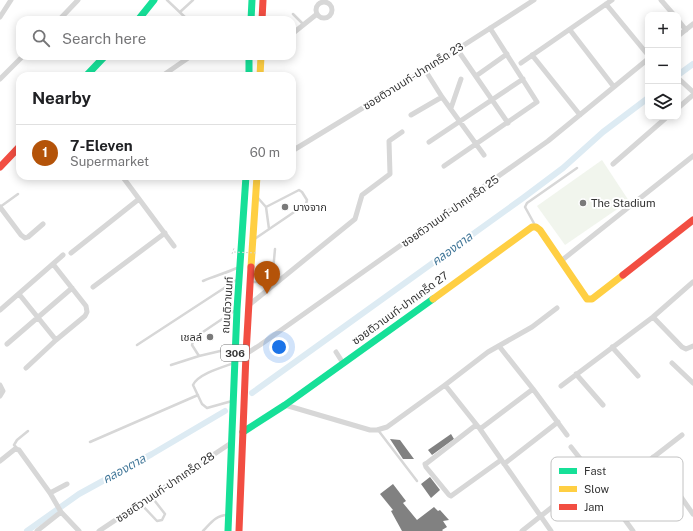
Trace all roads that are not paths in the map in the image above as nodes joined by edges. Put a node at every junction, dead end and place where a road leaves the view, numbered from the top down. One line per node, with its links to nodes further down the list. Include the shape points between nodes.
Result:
1 (11, 0): 20 (street)
2 (78, 0): 15 (street)
3 (154, 0): 16 (main road)
4 (167, 0): 12 (lane)
5 (193, 0): 12 (lane)
6 (252, 0): 18 (main road)
7 (263, 0): 19 (main road)
8 (534, 0): 25 (street, ซอยติวานนท์-ปากเกร็ด 23)
9 (612, 0): 11 (street)
10 (661, 0): 13 (street)
11 (606, 4): 26 (street); 31 (street)
12 (180, 12): 17 (lane)
13 (671, 12)
14 (317, 14): 22 (street)
15 (63, 16)
16 (141, 16)
17 (184, 16)
18 (251, 16)
19 (262, 16)
20 (0, 17)
21 (296, 17): 22 (lane)
22 (304, 24): 28 (street)
23 (681, 24): 27 (street)
24 (693, 24): 27 (street)
25 (490, 28): 30 (street, ซอยติวานนท์-ปากเกร็ด 23); 32 (street)
26 (570, 30): 33 (street); 51 (street)
27 (686, 30): 29 (street)
28 (296, 31)
29 (681, 34)
30 (457, 49): 41 (street, ซอยติวานนท์-ปากเกร็ด 23); 46 (street)
31 (645, 51)
32 (507, 54): 46 (street); 49 (street)
33 (532, 55): 40 (street); 58 (street)
34 (19, 60): 47 (street)
35 (101, 60): 42 (main road)
36 (185, 60): 43 (street)
37 (250, 60): 44 (main road)
38 (261, 60): 45 (main road)
39 (645, 61): 51 (street, ซอยติวานนท์-ปากเกร็ด 25)
40 (521, 63)
41 (425, 70): 53 (street); 65 (street, ซอยติวานนท์-ปากเกร็ด 23)
42 (90, 72)
43 (168, 72)
44 (249, 72)
45 (260, 72)
46 (476, 76): 54 (street)
47 (0, 79)
48 (461, 79): 56 (street)
49 (523, 79): 54 (street); 61 (street, via 537,102)
50 (681, 81): 52 (street)
51 (614, 87): 58 (street, ซอยติวานนท์-ปากเกร็ด 25)
52 (693, 94): 55 (street)
53 (442, 97): 56 (street); 57 (street)
54 (492, 100): 60 (street); 61 (street)
55 (681, 105)
56 (451, 108): 60 (street)
57 (411, 115)
58 (580, 115): 115 (street, ซอยติวานนท์-ปากเกร็ด 25, via 535,150)
59 (664, 120): 69 (street)
60 (460, 121): 63 (street); 64 (street)
61 (508, 123): 64 (street)
62 (402, 132): 101 (street, via 389,141 390,174 362,194 355,219)
63 (429, 142)
64 (476, 144): 67 (street); 70 (street)
65 (296, 149)
66 (16, 150): 71 (main road)
67 (484, 155)
68 (693, 156): 91 (street)
69 (613, 164)
70 (444, 166)
71 (0, 167)
72 (577, 168): 83 (lane, via 527,203 525,207)
73 (125, 180): 78 (street)
74 (246, 180): 93 (main road, ถนนติวานนท์ / 306)
75 (257, 180): 77 (main road, ถนนติวานนท์ / 306)
76 (18, 194): 79 (lane)
77 (256, 196): 80 (lane); 86 (main road, ถนนติวานนท์ / 306)
78 (140, 199): 85 (street); 89 (street)
79 (0, 207): 82 (street, via 25,238)
80 (266, 207): 84 (lane); 84 (lane, via 299,190 307,200 306,204)
81 (693, 220): 91 (main road, via 589,300)
82 (43, 224)
83 (536, 227): 91 (main road); 118 (main road, ซอยติวานนท์-ปากเกร็ด 27, via 532,227)
84 (269, 229): 86 (lane)
85 (164, 233): 87 (street); 98 (street)
86 (253, 240): 96 (main road, ถนนติวานนท์ / 306)
87 (174, 246)
88 (275, 249): 96 (lane, via 272,282)
89 (71, 253)
90 (62, 255): 92 (street)
91 (561, 261)
92 (53, 264): 99 (street); 100 (street)
93 (240, 267): 94 (main road, ถนนติวานนท์ / 306); 95 (lane)
94 (240, 277): 103 (main road, ถนนติวานนท์ / 306); 109 (lane)
95 (203, 281)
96 (250, 282): 101 (main road, ถนนติวานนท์ / 306)
97 (693, 282): 105 (street)
98 (93, 287)
99 (72, 288): 106 (street); 107 (street, via 86,306 87,312)
100 (18, 294): 104 (street); 106 (street)
101 (249, 304): 115 (main road, ถนนติวานนท์ / 306)
102 (557, 308): 110 (street, via 532,328)
103 (237, 309): 112 (main road, ถนนติวานนท์ / 306); 116 (lane, via 194,338 192,346)
104 (0, 310)
105 (653, 317): 111 (street, via 682,347 686,349); 113 (street)
106 (38, 318): 107 (street); 108 (street)
107 (56, 340): 121 (street)
108 (7, 344)
109 (137, 345)
110 (499, 346): 126 (street); 128 (street)
111 (693, 346)
112 (235, 347): 116 (lane); 117 (main road, ถนนติวานนท์ / 306)
113 (612, 347): 122 (street); 123 (street)
114 (336, 352): 118 (street)
115 (246, 354): 138 (main road, ถนนติวานนท์ / 306)
116 (199, 356): 120 (lane)
117 (234, 363): 129 (lane, via 196,380 194,385); 131 (main road, ถนนติวานนท์ / 306)
118 (343, 363): 132 (main road, ซอยติวานนท์-ปากเกร็ด 27)
119 (672, 363): 124 (street)
120 (171, 365)
121 (26, 368)
122 (576, 374): 127 (street); 133 (street)
123 (638, 376)
124 (693, 382)
125 (0, 385): 130 (street, via 3,391)
126 (445, 385): 135 (street); 136 (street, via 386,427)
127 (561, 386)
128 (533, 389): 134 (street); 135 (street)
129 (198, 395): 131 (lane, via 206,408); 141 (lane)
130 (0, 396)
131 (232, 401): 142 (main road, ถนนติวานนท์ / 306)
132 (285, 405): 136 (street); 138 (main road, ซอยติวานนท์-ปากเกร็ด 27)
133 (603, 405)
134 (558, 422): 139 (street); 148 (street)
135 (478, 427): 148 (street); 148 (street, via 427,462 426,467 451,496)
136 (377, 430): 149 (lane)
137 (28, 431): 144 (lane, via 14,445)
138 (243, 432): 161 (main road, ถนนติวานนท์ / 306)
139 (567, 435)
140 (682, 435): 146 (street)
141 (90, 442)
142 (231, 443): 152 (street, ซอยติวานนท์-ปากเกร็ด 28); 158 (main road, ถนนติวานนท์ / 306)
143 (571, 447): 145 (street)
144 (19, 450): 147 (street, via 15,449); 151 (street)
145 (579, 457)
146 (653, 457)
147 (0, 461)
148 (502, 462): 159 (street)
149 (418, 481)
150 (67, 484): 151 (street)
151 (50, 493): 156 (street)
152 (151, 496): 154 (street, ซอยติวานนท์-ปากเกร็ด 28); 154 (lane, via 165,514 162,520 157,521)
153 (683, 500): 157 (street)
154 (140, 504): 164 (street, ซอยติวานนท์-ปากเกร็ด 28)
155 (551, 507): 159 (street)
156 (60, 511): 162 (street); 163 (street)
157 (693, 514)
158 (228, 515): 165 (lane, via 215,519); 166 (main road, ถนนติวานนท์ / 306)
159 (540, 516): 167 (street); 168 (street)
160 (626, 521): 169 (street)
161 (240, 530)
162 (37, 531)
163 (79, 531)
164 (99, 531)
165 (203, 531)
166 (228, 531)
167 (522, 531)
168 (551, 531)
169 (633, 531)

